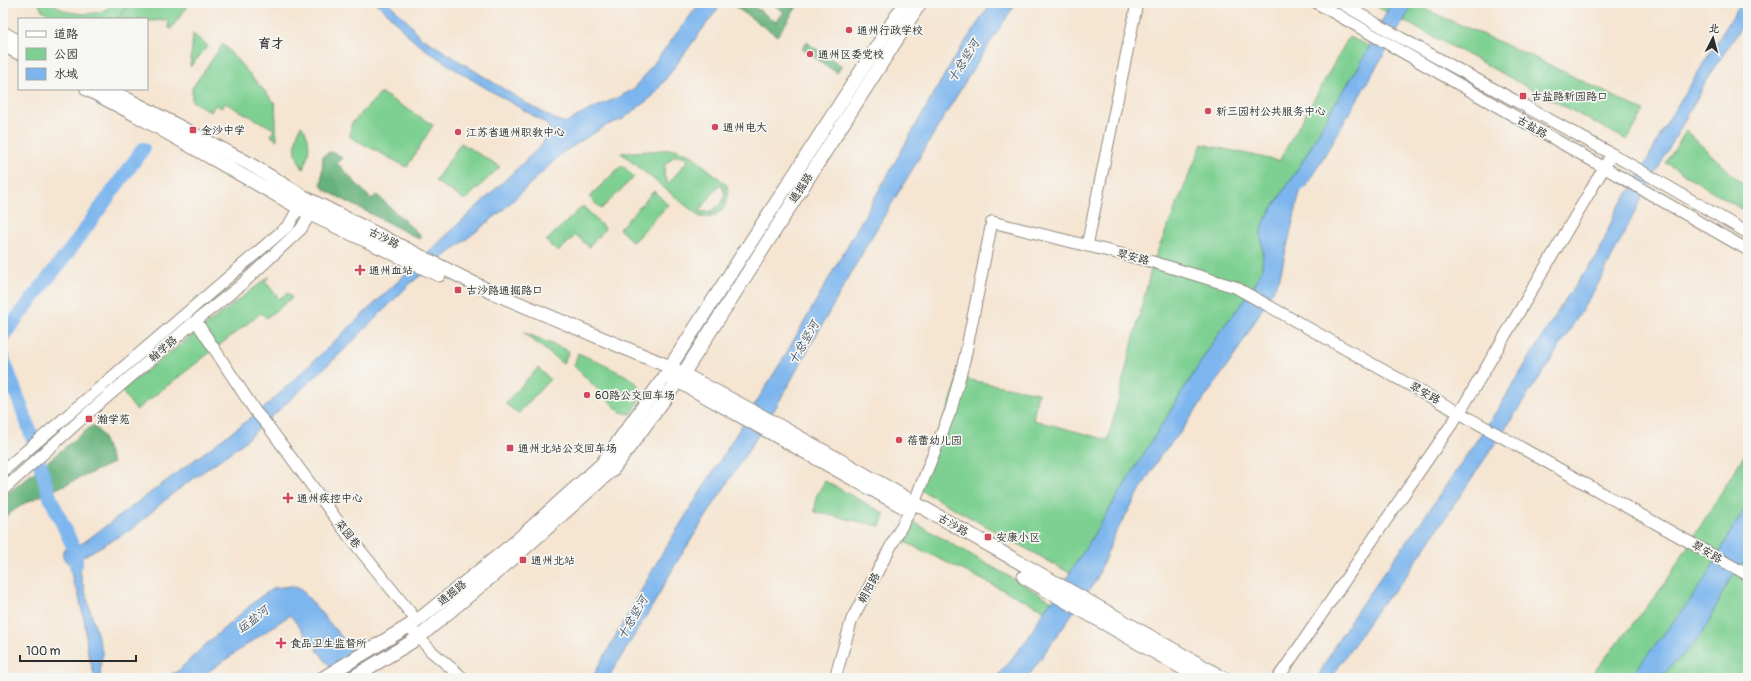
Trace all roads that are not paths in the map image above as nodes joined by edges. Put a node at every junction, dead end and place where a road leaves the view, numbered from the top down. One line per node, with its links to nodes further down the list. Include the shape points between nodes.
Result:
1 (905, 3): 21 (main road, 通掘路)
2 (920, 3): 22 (main road, 通掘路)
3 (1137, 3): 18 (street)
4 (1317, 3): 13 (street, 古盐路)
5 (1341, 3): 12 (street, 古盐路)
6 (3, 33): 7 (main road)
7 (18, 41)
8 (3, 45): 9 (main road)
9 (18, 52)
10 (89, 90): 14 (main road)
11 (110, 90): 14 (main road, via 248,163)
12 (1612, 154): 13 (street); 17 (street, 古盐路)
13 (1603, 167): 19 (street, 古盐路); 23 (street)
14 (301, 202): 15 (main road, 古沙路); 24 (street, 翰学路, via 289,224)
15 (313, 209): 20 (street, 翰学路, via 301,229 240,286); 21 (main road, 古沙路, via 494,301)
16 (992, 222): 18 (street, 翠安路); 26 (street, 朝阳路, via 951,410)
17 (1748, 233)
18 (1087, 246): 23 (street, 翠安路, via 1153,262 1235,287)
19 (1748, 250)
20 (196, 321): 25 (street, 翰学路); 29 (street, 菜园巷, via 255,411)
21 (668, 371): 22 (main road, 古沙路); 29 (main road, 通掘路, via 602,464 514,543)
22 (680, 377): 26 (main road, 古沙路); 30 (main road, 通掘路, via 613,469 517,555)
23 (1460, 412): 27 (street, 翠安路); 37 (street)
24 (3, 471)
25 (3, 490)
26 (912, 507): 28 (main road, 古沙路); 34 (street, 朝阳路, via 852,619)
27 (1744, 573)
28 (1091, 610): 35 (main road, 古沙路); 36 (main road, 古沙路)
29 (413, 623): 30 (street, 菜园巷); 31 (main road, 通掘路)
30 (418, 638): 32 (main road, 通掘路); 33 (street, 菜园巷)
31 (326, 676)
32 (352, 678)
33 (463, 678)
34 (835, 678)
35 (1200, 678)
36 (1223, 678)
37 (1278, 678)

